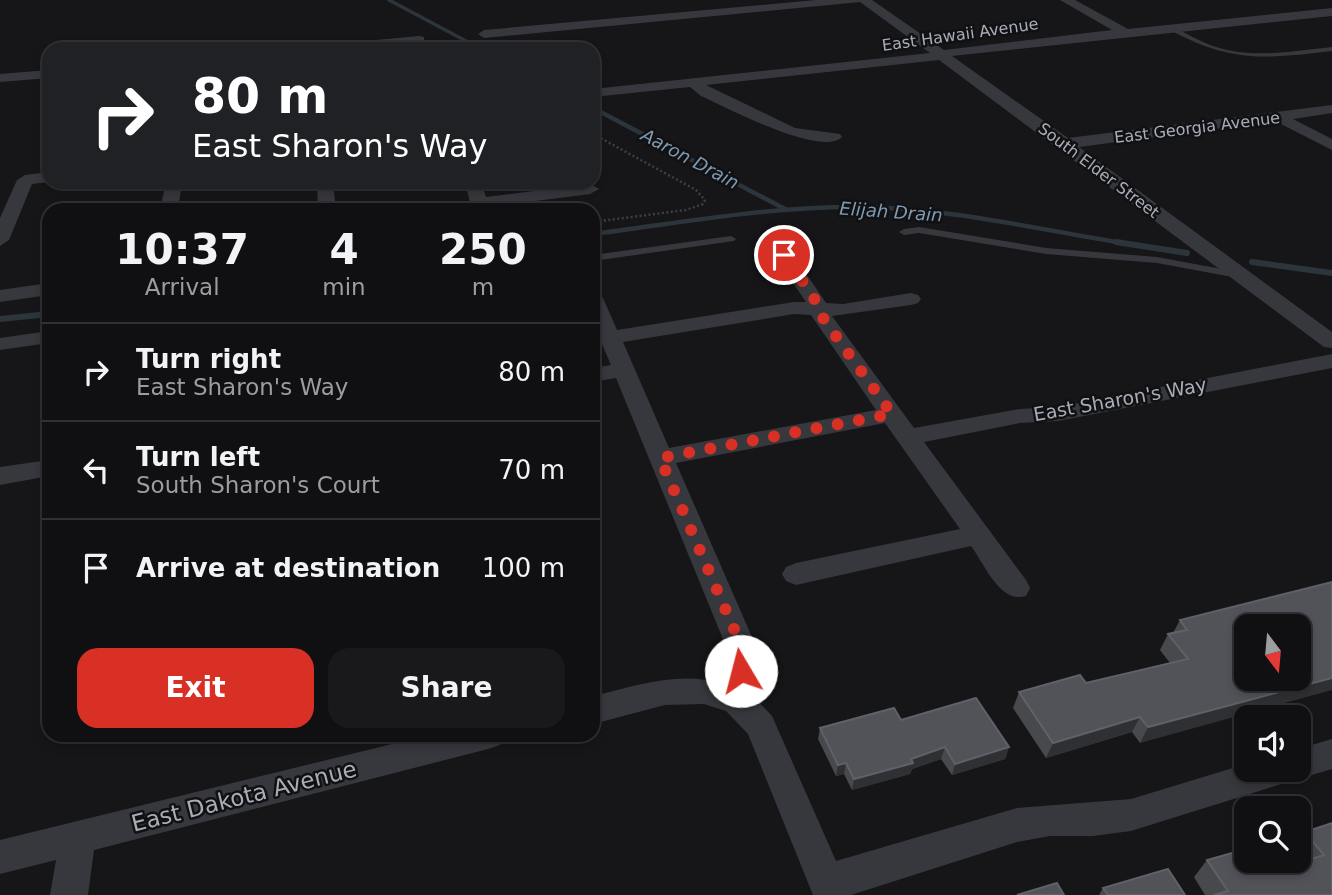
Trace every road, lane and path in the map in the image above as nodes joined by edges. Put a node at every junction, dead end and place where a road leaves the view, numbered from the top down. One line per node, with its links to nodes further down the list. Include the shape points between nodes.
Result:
1 (855, 0): 10 (street)
2 (864, 0): 14 (street, South Elder Street)
3 (1066, 0): 9 (street)
4 (1276, 5): 6 (street)
5 (1332, 12): 6 (street, East Hawaii Avenue)
6 (1300, 15): 7 (street, East Hawaii Avenue); 8 (street)
7 (1170, 28): 9 (street, East Hawaii Avenue); 13 (lane, via 1231,55)
8 (1332, 28)
9 (1125, 32): 14 (street, East Hawaii Avenue)
10 (484, 34)
11 (419, 40): 12 (street)
12 (398, 42)
13 (1332, 49)
14 (942, 55): 17 (street, East Hawaii Avenue); 23 (street, South Elder Street)
15 (42, 75): 16 (street)
16 (0, 78)
17 (693, 82): 18 (street, East Hawaii Avenue); 21 (street, via 706,93 793,132)
18 (600, 92)
19 (1332, 109): 20 (street, East Georgia Avenue)
20 (1279, 117): 23 (street, East Georgia Avenue); 24 (street)
21 (834, 137)
22 (600, 138): 28 (path, via 696,190 705,200 686,210)
23 (1062, 144): 34 (street, South Elder Street)
24 (1332, 145)
25 (42, 178): 31 (street, via 25,180)
26 (590, 189): 27 (street)
27 (504, 203)
28 (600, 221)
29 (904, 232): 34 (lane, via 919,230 1046,251 1157,260)
30 (731, 239): 33 (lane)
31 (0, 240)
32 (784, 255): 38 (street)
33 (600, 256)
34 (1242, 275): 42 (street, South Elder Street)
35 (42, 290): 36 (street)
36 (0, 296)
37 (911, 299): 38 (street, via 843,310)
38 (819, 309): 41 (street, via 794,308); 46 (street)
39 (600, 316): 41 (street)
40 (42, 338): 43 (street)
41 (609, 338): 45 (street)
42 (1332, 342)
43 (0, 344)
44 (1332, 361): 47 (street, East Sharon's Way, via 1058,414 1020,416)
45 (608, 373): 48 (street)
46 (892, 414): 47 (street); 48 (street)
47 (908, 437): 51 (street)
48 (660, 458): 54 (street, via 740,643)
49 (42, 469): 50 (street)
50 (0, 476)
51 (978, 535): 52 (street); 53 (street)
52 (796, 574)
53 (1016, 588)
54 (736, 701): 55 (street, via 704,691 665,692); 62 (street, via 761,726)
55 (600, 708)
56 (460, 742): 60 (street, East Dakota Avenue)
57 (1332, 754): 58 (street)
58 (1311, 760)
59 (1239, 782): 62 (street, via 1131,815 1017,825)
60 (78, 838): 61 (street, East Dakota Avenue); 63 (street)
61 (0, 857)
62 (829, 888)
63 (69, 895)

